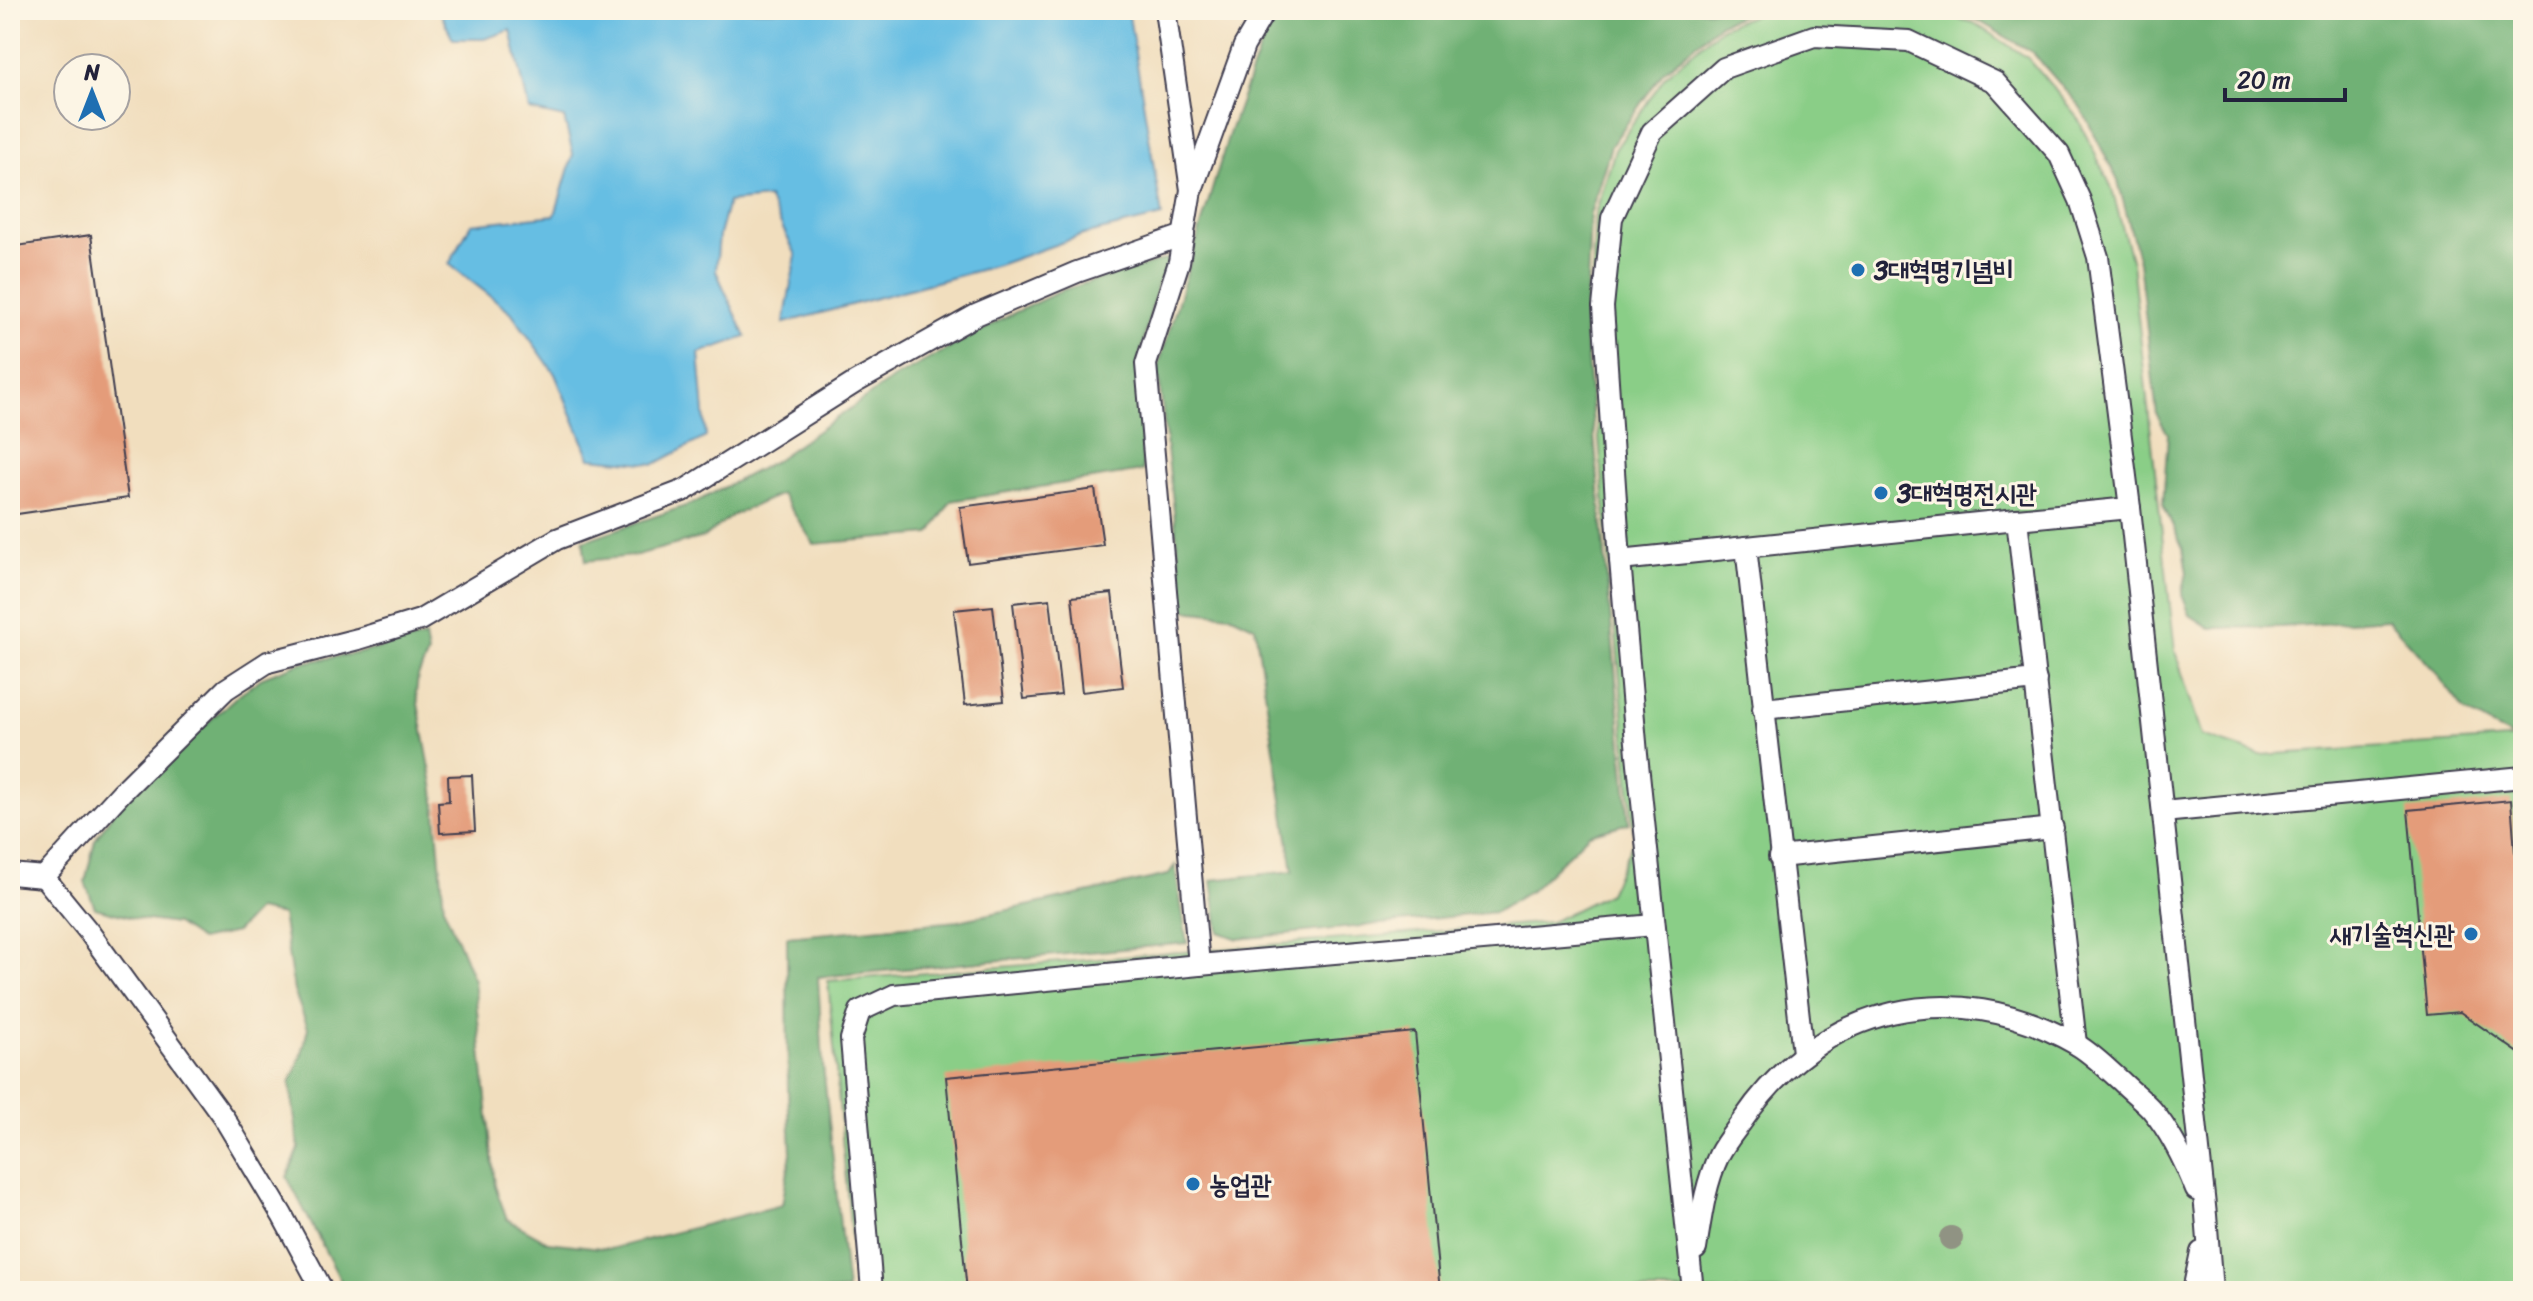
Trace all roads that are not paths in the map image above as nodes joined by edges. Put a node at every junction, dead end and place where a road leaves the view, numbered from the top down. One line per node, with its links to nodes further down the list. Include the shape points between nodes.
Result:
1 (1165, 10): 3 (lane)
2 (1265, 10): 3 (lane, via 1244,46)
3 (1191, 190): 4 (lane)
4 (1184, 235): 16 (lane, via 976,315 856,382 685,490 557,539 420,620 268,662 226,689); 18 (lane, via 1146,364)
5 (2130, 508): 6 (lane); 8 (lane, via 2098,257 2059,154 1995,82 1909,41 1814,36 1724,68 1652,132 1612,218 1603,307); 12 (lane)
6 (2017, 519): 7 (lane); 9 (lane)
7 (1746, 547): 8 (lane); 10 (lane)
8 (1620, 560): 17 (lane)
9 (2036, 680): 10 (lane); 13 (lane)
10 (1763, 709): 14 (lane)
11 (2523, 777): 12 (lane)
12 (2163, 812): 21 (lane)
13 (2053, 828): 14 (lane); 19 (lane)
14 (1779, 857): 20 (lane)
15 (10, 874): 16 (lane)
16 (44, 877): 23 (lane, via 224,1118)
17 (1654, 925): 18 (lane); 22 (lane)
18 (1199, 965): 24 (lane, via 894,995 860,1011 851,1039)
19 (2076, 1044): 20 (lane, via 2032,1022 1996,1012 1921,1008 1848,1028); 21 (lane, via 2151,1108 2187,1167)
20 (1803, 1053): 22 (lane, via 1759,1096 1720,1153 1709,1181)
21 (2206, 1215): 25 (lane); 26 (lane)
22 (1694, 1285)
23 (323, 1291)
24 (872, 1291)
25 (2193, 1291)
26 (2212, 1291)

